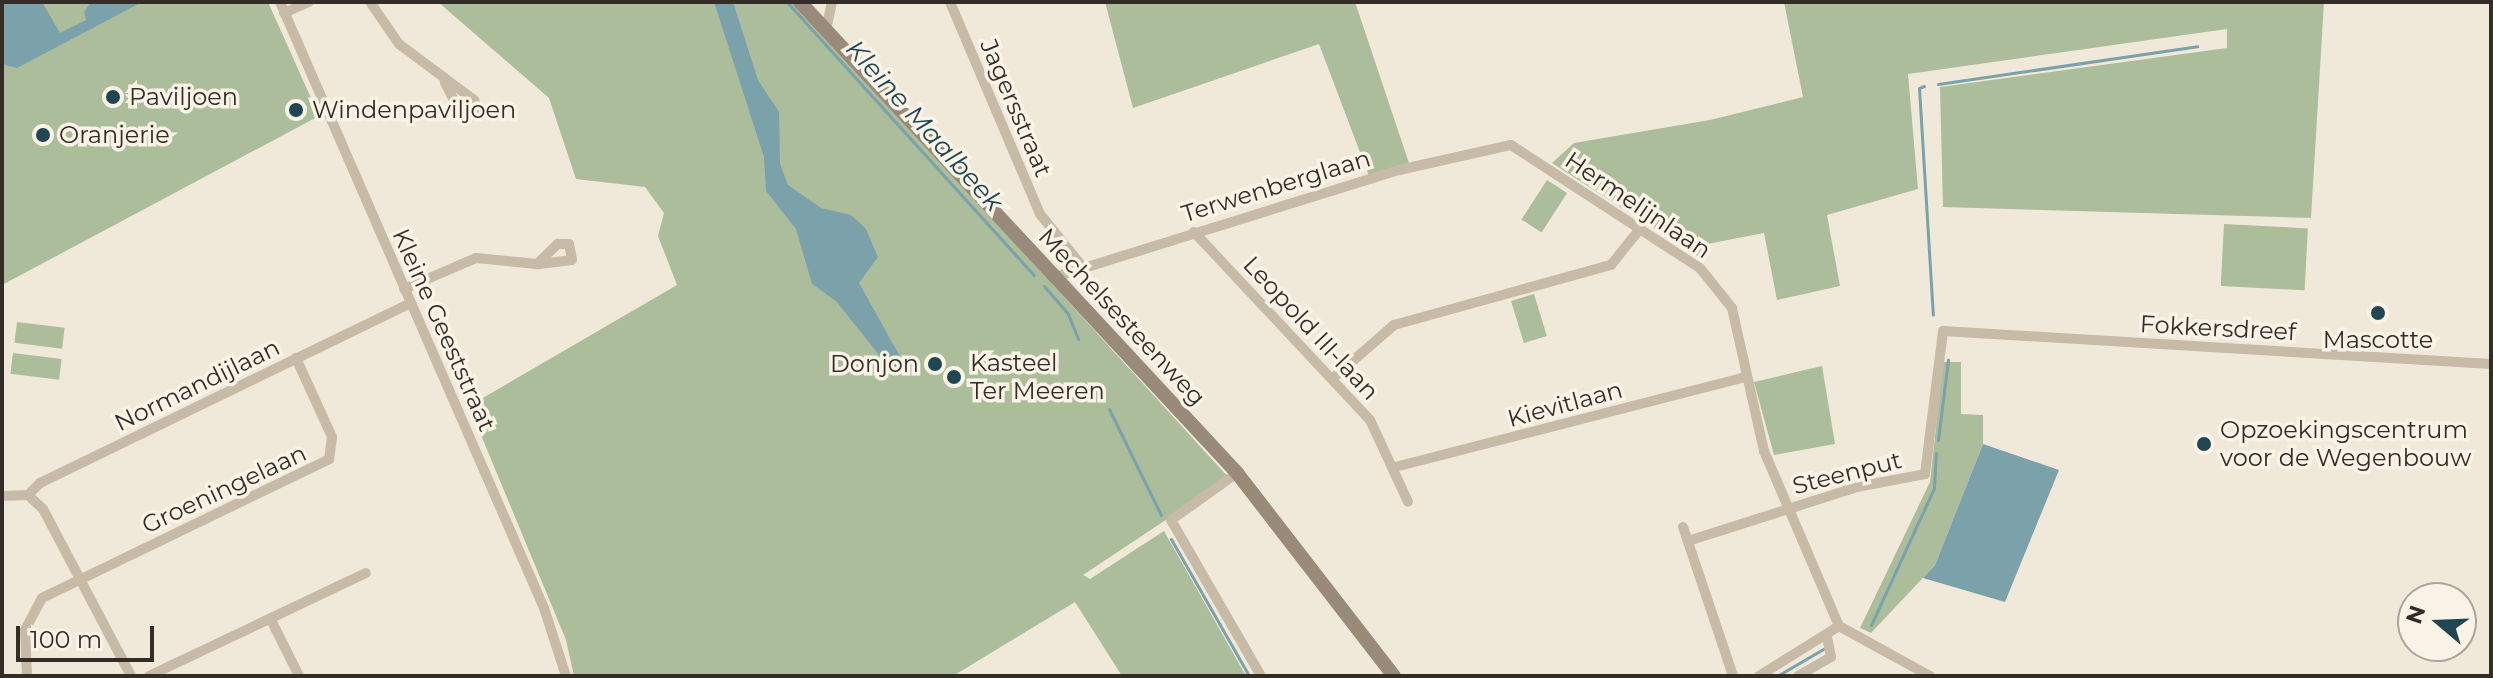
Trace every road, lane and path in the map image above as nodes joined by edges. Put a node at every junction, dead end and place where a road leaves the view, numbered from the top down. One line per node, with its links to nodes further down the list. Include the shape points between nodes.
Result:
1 (309, 2): 6 (street)
2 (370, 2): 8 (street, via 399,44)
3 (800, 2): 7 (main road, Mechelsesteenweg)
4 (832, 2): 7 (street)
5 (950, 2): 13 (street, Jagersstraat, via 1040,214)
6 (282, 7): 15 (street, Kleine Geeststraat)
7 (826, 30): 14 (main road, Mechelsesteenweg)
8 (445, 82)
9 (1511, 145): 10 (street, Hermelijnlaan); 11 (street, Terwenberglaan, via 1399,170)
10 (1639, 230): 20 (street, Hermelijnlaan, via 1714,281 1732,308); 21 (street, via 1611,265 1394,325)
11 (1194, 232): 13 (street, Terwenberglaan); 21 (street, Leopold III-laan)
12 (537, 264): 15 (street, via 476,258)
13 (1081, 265): 14 (street, Terwenberglaan)
14 (1055, 277): 23 (main road, Mechelsesteenweg)
15 (404, 289): 16 (street, Kleine Geeststraat)
16 (410, 303): 18 (street, Normandijlaan); 39 (street, Kleine Geeststraat, via 544,608)
17 (1943, 331): 19 (street, Fokkersdreef); 27 (street, Steenput, via 1925,474)
18 (296, 358): 24 (street, Normandijlaan, via 40,483); 31 (street, Groeningelaan, via 332,437 329,459)
19 (2491, 364)
20 (1745, 377): 22 (street, Kievitlaan); 27 (street, Hermelijnlaan, via 1764,451)
21 (1333, 378): 22 (street, Leopold III-laan, via 1370,420)
22 (1395, 467): 26 (street, Leopold III-laan, via 1400,494)
23 (1237, 473): 40 (street, via 1171,520); 41 (main road, Mechelsesteenweg)
24 (28, 495): 25 (street); 31 (street, via 43,509)
25 (2, 496)
26 (1408, 502)
27 (1791, 507): 29 (street, Steenput); 33 (street, Hermelijnlaan)
28 (1683, 527): 29 (street)
29 (1688, 541): 42 (street)
30 (366, 573): 32 (street)
31 (80, 579): 35 (street, via 42,598 32,612 22,649); 36 (street)
32 (271, 620): 37 (street); 38 (street)
33 (1839, 626): 34 (street); 45 (street)
34 (1827, 637): 43 (street); 44 (street, via 1831,657)
35 (27, 676)
36 (131, 676)
37 (149, 676)
38 (299, 676)
39 (566, 676)
40 (1261, 676)
41 (1394, 676)
42 (1733, 676)
43 (1759, 676)
44 (1798, 676)
45 (1930, 676)

